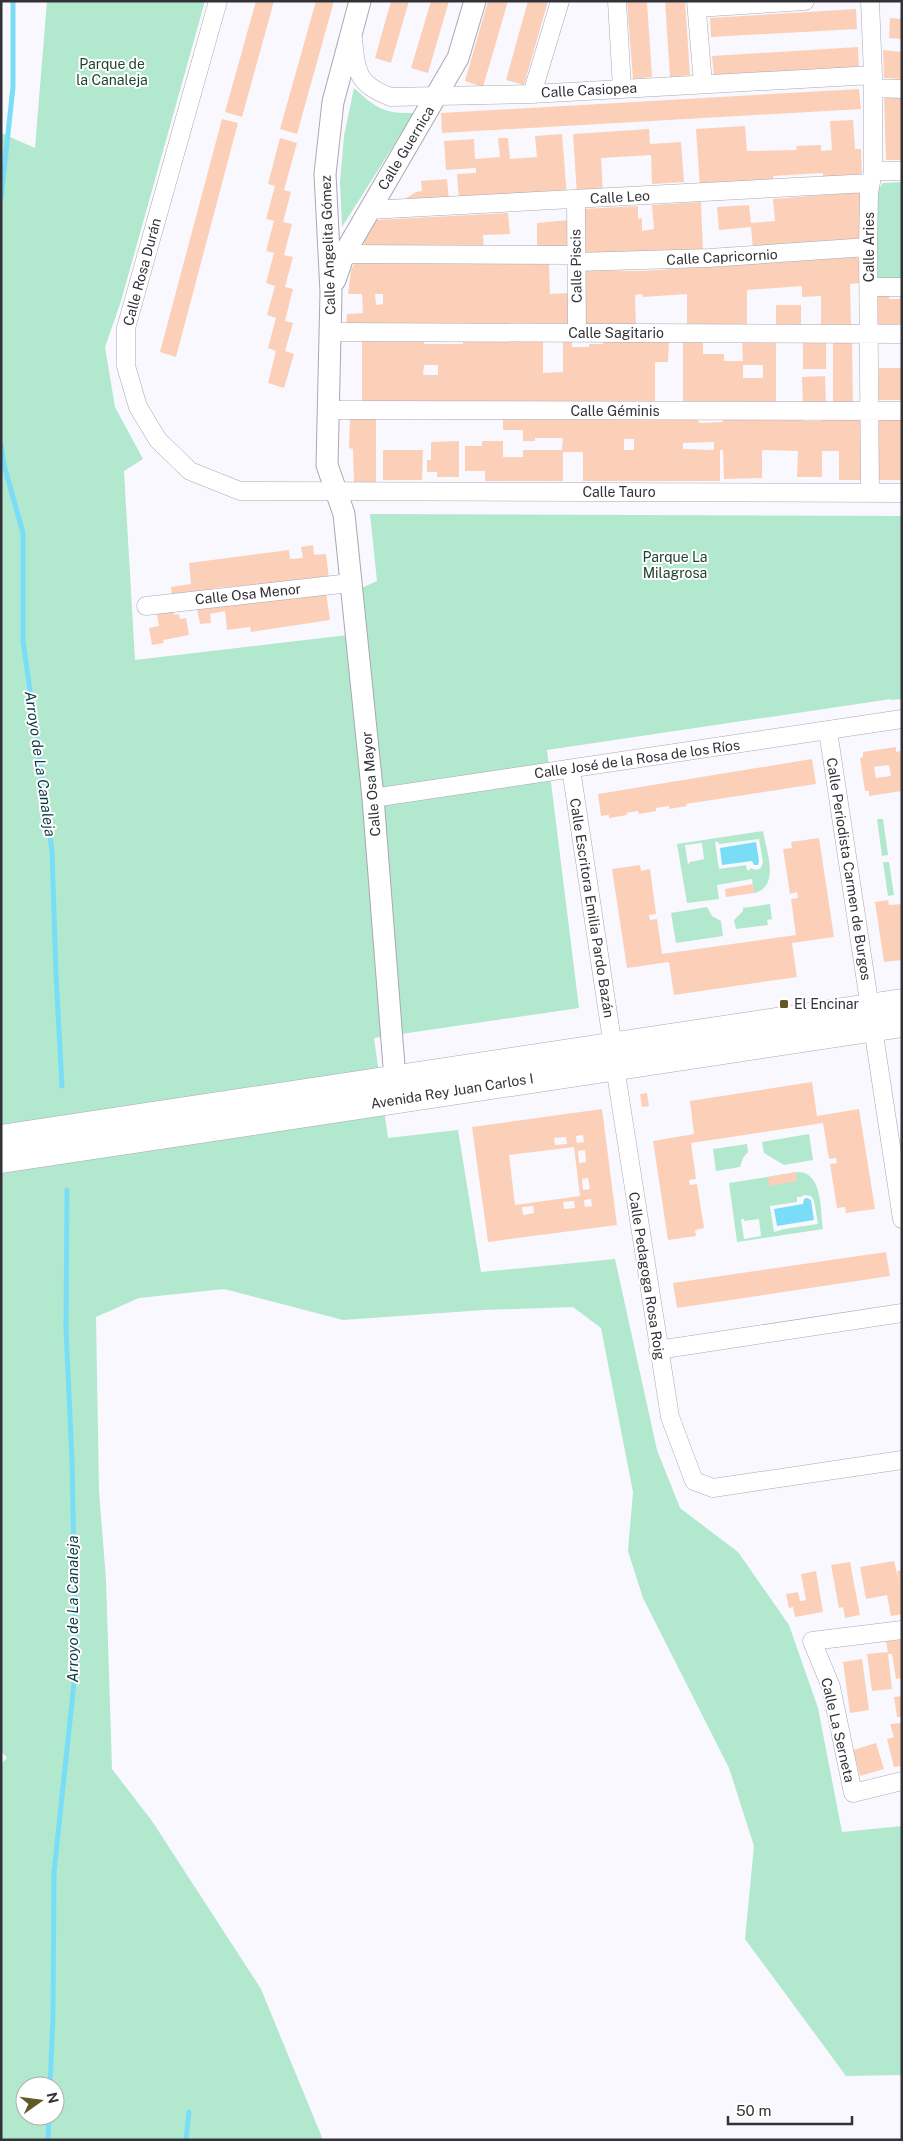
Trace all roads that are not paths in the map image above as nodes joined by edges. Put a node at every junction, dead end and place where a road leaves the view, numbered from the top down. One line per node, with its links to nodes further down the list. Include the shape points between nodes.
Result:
1 (218, 1): 33 (street, Calle Rosa Durán, via 126,328 126,366 138,407 158,440 190,471 240,491)
2 (360, 1): 9 (street, Calle Angelita Gómez)
3 (475, 1): 15 (street, Calle Guernica, via 458,58)
4 (560, 1): 14 (street)
5 (617, 1): 12 (street)
6 (870, 1): 10 (street, Calle Aries)
7 (796, 2): 8 (street)
8 (696, 5): 11 (street)
9 (352, 31): 15 (street, Calle Casiopea, via 355,67 364,84 391,97); 25 (street, Calle Angelita Gómez, via 333,102 325,174)
10 (873, 81): 11 (street, Calle Casiopea); 13 (street, Calle Casiopea); 17 (street, Calle Aries)
11 (703, 84): 12 (street, Calle Casiopea)
12 (622, 88): 14 (street, Calle Casiopea)
13 (902, 89)
14 (532, 94): 15 (street, Calle Casiopea)
15 (436, 98): 19 (street, Calle Guernica)
16 (902, 171): 17 (street, Calle Leo)
17 (871, 177): 18 (street, Calle Leo); 20 (street, Calle Aries)
18 (576, 200): 19 (street, Calle Leo); 22 (street, Calle Piscis)
19 (369, 210): 21 (street, Calle Guernica)
20 (868, 248): 22 (street, Calle Capricornio, via 709,258); 23 (street, Calle Aries)
21 (344, 254): 22 (street, Calle Capricornio); 25 (street, Calle Guernica)
22 (576, 259): 27 (street, Calle Piscis)
23 (869, 287): 24 (street); 28 (street, Calle Aries)
24 (902, 287)
25 (331, 292): 26 (street, Calle Angelita Gómez)
26 (330, 332): 27 (street, Calle Sagitario); 30 (street, Calle Angelita Gómez)
27 (577, 332): 28 (street, Calle Sagitario)
28 (869, 334): 29 (street, Calle Sagitario); 31 (street, Calle Aries)
29 (902, 334)
30 (328, 410): 31 (street, Calle Géminis); 33 (street, Calle Angelita Gómez, via 327,464)
31 (870, 410): 32 (street, Calle Géminis); 34 (street, Calle Aries)
32 (902, 410)
33 (336, 491): 34 (street, Calle Tauro); 36 (street, Calle Osa Mayor, via 344,514)
34 (870, 493): 35 (street, Calle Tauro)
35 (902, 493)
36 (350, 583): 37 (street, Calle Osa Menor); 41 (street, Calle Osa Mayor)
37 (146, 606)
38 (902, 720): 39 (street, Calle José de la Rosa de los Ríos)
39 (828, 731): 40 (street, Calle José de la Rosa de los Ríos); 43 (street, Calle Periodista Carmen de Burgos)
40 (571, 769): 41 (street, Calle José de la Rosa de los Ríos); 45 (street, Calle Escritora Emilia Pardo Bazán)
41 (373, 798): 46 (street, Calle Osa Mayor)
42 (902, 1003): 43 (main road, Avenida Rey Juan Carlos I)
43 (871, 1018): 44 (main road, Avenida Rey Juan Carlos I); 45 (main road, Avenida Rey Juan Carlos I); 49 (street, Calle Periodista Carmen de Burgos)
44 (902, 1023)
45 (614, 1057): 46 (main road, Avenida Rey Juan Carlos I); 48 (main road, Avenida Rey Juan Carlos I); 51 (street, Calle Pedagoga Rosa Roig)
46 (395, 1080): 47 (main road, Avenida Rey Juan Carlos I)
47 (1, 1139)
48 (1, 1159)
49 (902, 1219)
50 (902, 1313): 51 (street)
51 (658, 1350): 52 (street, Calle Pedagoga Rosa Roig, via 670,1416 694,1481 713,1488)
52 (902, 1460)
53 (902, 1630): 54 (street, Calle La Serneta, via 812,1641 831,1687 852,1793)
54 (902, 1781)

